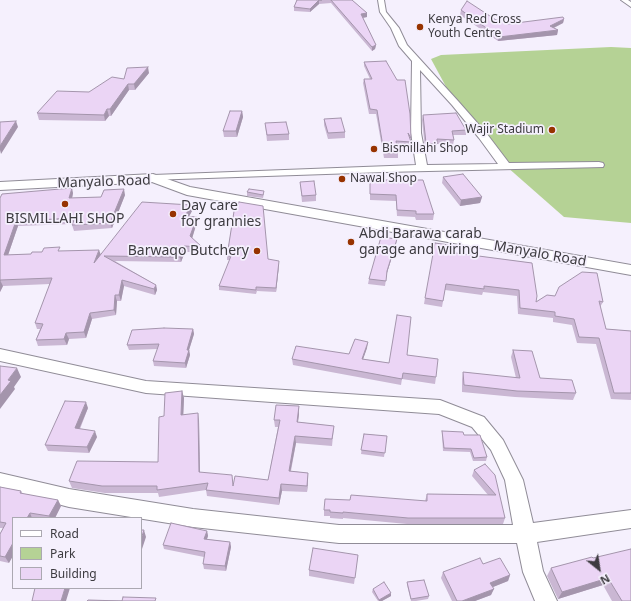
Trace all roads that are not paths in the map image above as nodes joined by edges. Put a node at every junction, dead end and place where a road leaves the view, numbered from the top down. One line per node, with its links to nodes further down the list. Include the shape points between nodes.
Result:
1 (381, 0): 4 (street, via 383,12 403,46)
2 (624, 0): 3 (street)
3 (631, 5)
4 (416, 61): 6 (street, via 455,103); 7 (street, via 416,133)
5 (599, 165): 6 (street)
6 (506, 167): 7 (street)
7 (422, 168): 8 (street)
8 (153, 178): 9 (street, Manyalo Road); 10 (street, Manyalo Road, via 187,192)
9 (0, 186)
10 (631, 270)
11 (0, 355): 14 (street, via 146,387 440,408 478,422 496,445 514,480 522,512)
12 (0, 481): 14 (street, via 69,498 186,517 339,534)
13 (631, 519): 14 (street)
14 (524, 534): 15 (street, via 533,572)
15 (546, 601)

